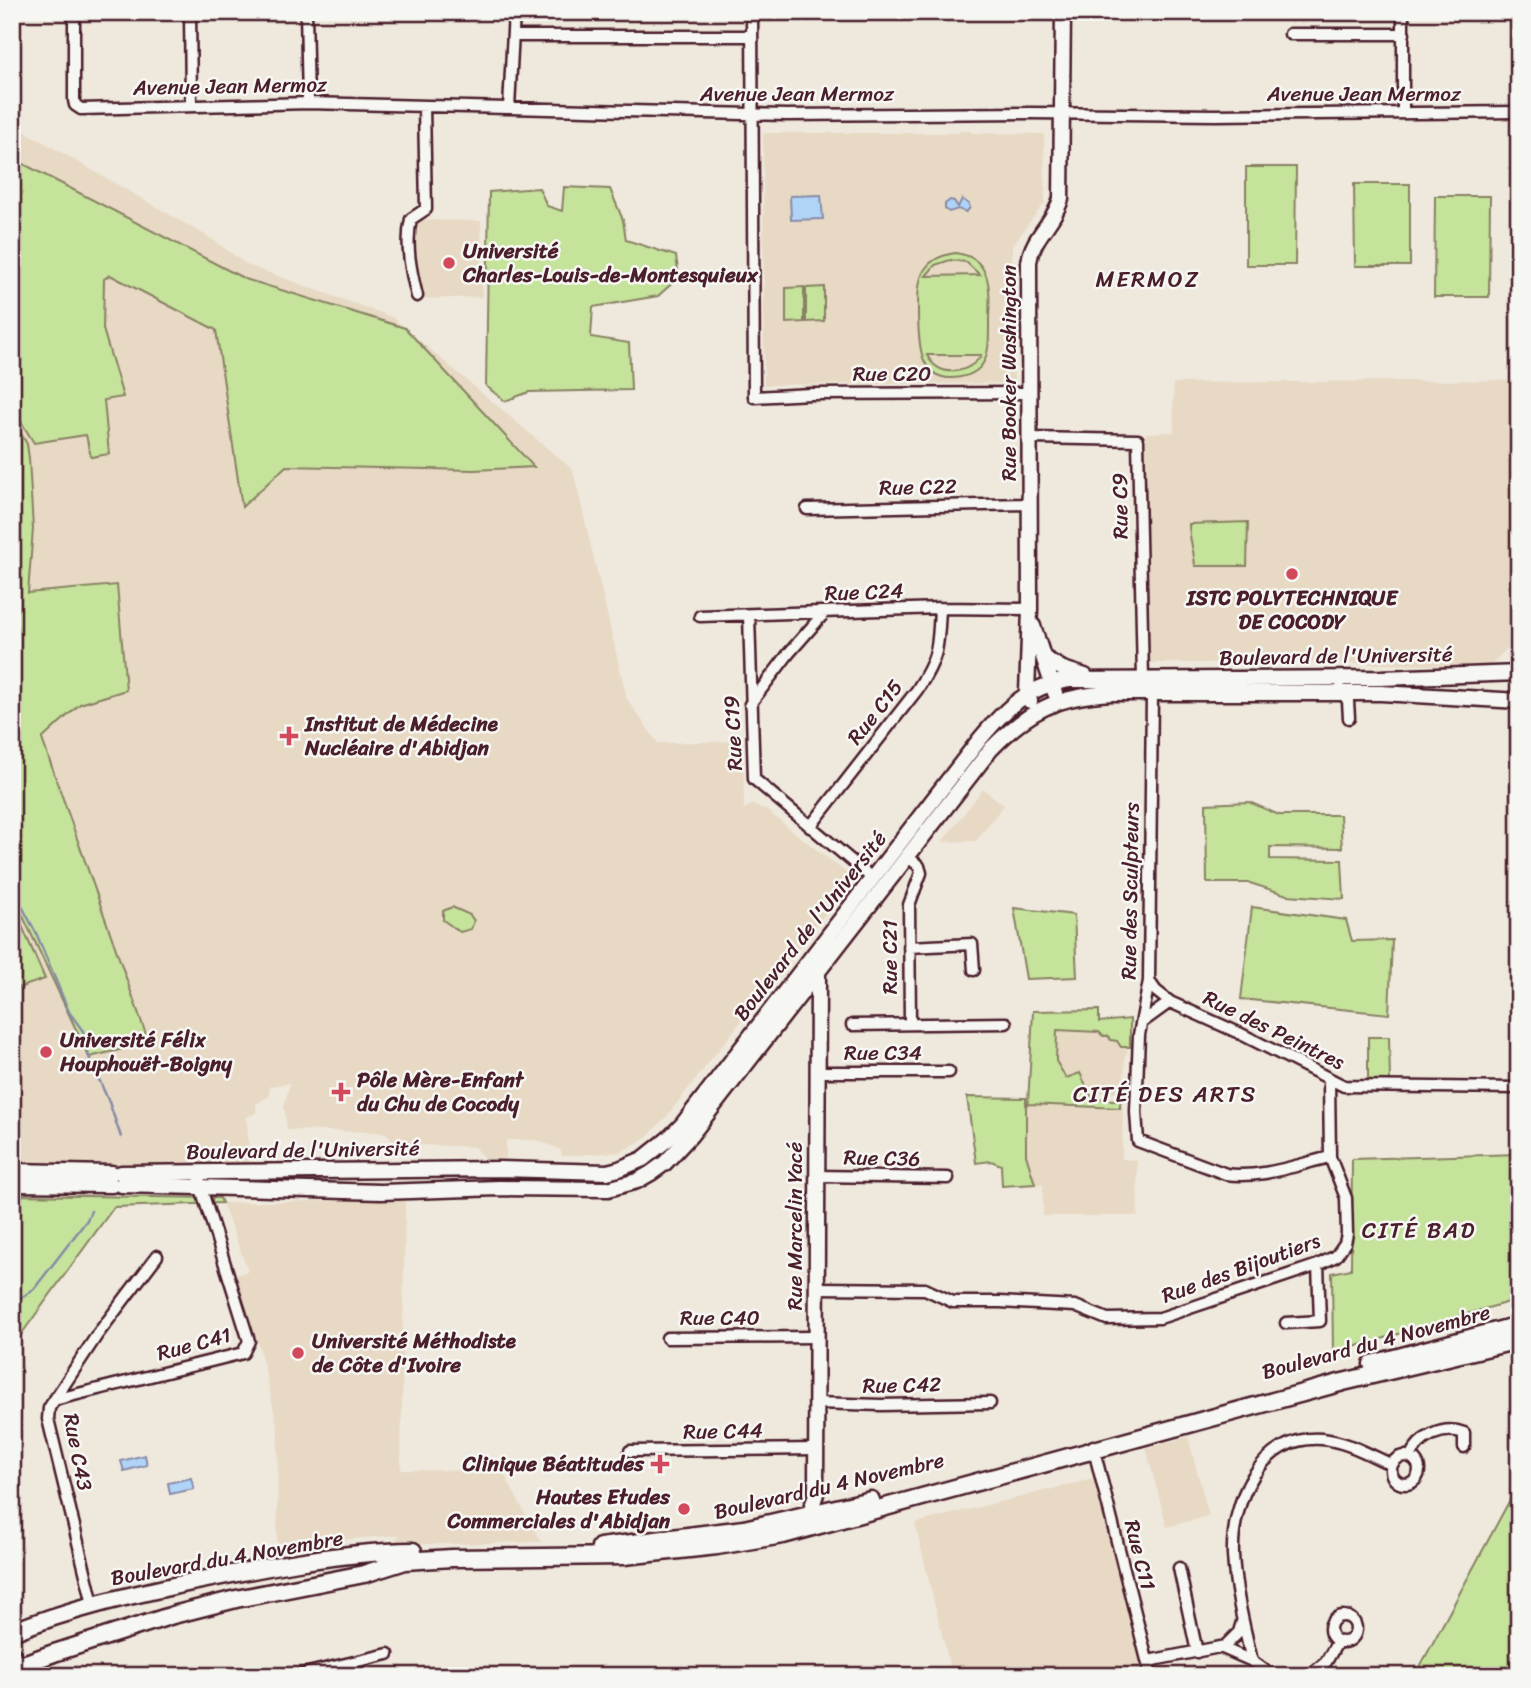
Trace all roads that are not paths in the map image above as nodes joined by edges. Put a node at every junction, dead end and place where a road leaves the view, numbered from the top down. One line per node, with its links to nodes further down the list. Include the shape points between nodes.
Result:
1 (74, 12): 13 (street, Avenue Jean Mermoz, via 76,107)
2 (190, 12): 13 (street)
3 (306, 12): 12 (street)
4 (514, 12): 10 (street)
5 (752, 12): 11 (street)
6 (1063, 12): 19 (street, Rue Booker Washington)
7 (1403, 12): 9 (street)
8 (1290, 34): 9 (street)
9 (1404, 34): 18 (street)
10 (513, 36): 11 (street); 15 (street)
11 (752, 36): 17 (street)
12 (308, 103): 13 (street, Avenue Jean Mermoz); 14 (street, Avenue Jean Mermoz)
13 (191, 105)
14 (424, 106): 15 (street, Avenue Jean Mermoz); 20 (street, via 426,209 411,219 410,226)
15 (509, 108): 17 (street, Avenue Jean Mermoz)
16 (1519, 112): 18 (street, Avenue Jean Mermoz)
17 (752, 113): 19 (street, Avenue Jean Mermoz); 21 (street, Rue C20, via 754,397)
18 (1403, 113): 19 (street, Avenue Jean Mermoz)
19 (1063, 114): 21 (street, Rue Booker Washington, via 1061,199 1031,248 1029,262)
20 (417, 296)
21 (1030, 393): 22 (street, Rue Booker Washington)
22 (1030, 438): 23 (street, Rue Booker Washington); 33 (street, Rue C9, via 1138,440)
23 (1030, 504): 24 (street, Rue C22); 27 (street, Rue Booker Washington)
24 (807, 509)
25 (940, 608): 26 (street, Rue C24); 27 (street, Rue C24); 42 (street, Rue C15, via 938,651 931,668)
26 (825, 612): 28 (street, Rue C24); 39 (street)
27 (1030, 614): 30 (street, Rue Booker Washington); 36 (street, Rue Booker Washington)
28 (749, 615): 29 (street, Rue C24); 39 (street, Rue C19)
29 (700, 616)
30 (1044, 658): 32 (street); 34 (street, Rue Booker Washington)
31 (1519, 673): 35 (street, Boulevard de l'Université)
32 (1093, 679): 33 (street, Boulevard de l'Université); 34 (street, Boulevard de l'Université)
33 (1143, 679): 35 (street, Boulevard de l'Université)
34 (1052, 683): 36 (street, Boulevard de l'Université); 40 (street, Rue Booker Washington, via 1055,693)
35 (1347, 688): 37 (street, Boulevard de l'Université); 38 (street, Boulevard de l'Université); 41 (street)
36 (1027, 693): 40 (street, via 1032,705); 44 (street, Boulevard de l'Université, via 980,739)
37 (1152, 693): 40 (street, Boulevard de l'Université, via 1096,694); 48 (street, Rue des Sculpteurs)
38 (1519, 701)
39 (750, 704): 42 (street, Rue C19, via 754,779)
40 (1046, 707): 43 (street, Boulevard de l'Université, via 1017,723 991,749)
41 (1349, 718)
42 (810, 827): 44 (street, Rue C19)
43 (907, 856): 45 (street, Rue C21, via 921,873 909,905); 46 (street, Boulevard de l'Université)
44 (873, 878): 46 (street, Boulevard de l'Université)
45 (909, 947): 47 (street, via 972,944); 50 (street, Rue C21)
46 (812, 968): 54 (street, Rue Marcelin Yacé); 59 (street, Boulevard de l'Université, via 682,1125 643,1159 607,1172); 66 (street, Boulevard de l'Université, via 691,1135 651,1173 608,1189)
47 (974, 970)
48 (1149, 981): 49 (street, Rue des Peintres); 52 (street, Rue des Sculpteurs)
49 (1170, 1002): 52 (street); 56 (street, Rue des Peintres)
50 (910, 1023): 51 (street); 53 (street)
51 (1006, 1023)
52 (1140, 1024): 58 (street, Rue des Sculpteurs, via 1138,1141 1241,1176)
53 (852, 1025)
54 (817, 1072): 55 (street, Rue C34); 61 (street, Rue Marcelin Yacé)
55 (949, 1072)
56 (1329, 1080): 57 (street, Rue des Peintres, via 1344,1086); 58 (street, Rue des Bijoutiers)
57 (1519, 1088)
58 (1330, 1157): 68 (street, Rue des Bijoutiers, via 1346,1198 1347,1234 1336,1256)
59 (499, 1170): 64 (street, Boulevard de l'Université); 66 (street)
60 (12, 1171): 62 (street, Boulevard de l'Université)
61 (816, 1177): 63 (street, Rue C36); 69 (street, Rue Marcelin Yacé)
62 (75, 1178): 64 (street, Boulevard de l'Université); 65 (street, Boulevard de l'Université)
63 (948, 1178)
64 (200, 1179): 66 (street, Boulevard de l'Université, via 274,1190); 75 (street, Rue C41, via 249,1341 247,1347 243,1353)
65 (12, 1184)
66 (499, 1188)
67 (157, 1256): 75 (street, Rue C43)
68 (1318, 1265): 69 (street, Rue des Bijoutiers, via 1160,1318 1107,1319 1061,1305 952,1302 925,1289); 70 (street, via 1320,1321)
69 (816, 1288): 72 (street, Rue Marcelin Yacé)
70 (1286, 1323)
71 (1519, 1325): 78 (main road, Boulevard du 4 Novembre, via 1209,1409)
72 (816, 1337): 73 (street, Rue C40); 76 (street, Rue Marcelin Yacé)
73 (667, 1338)
74 (1519, 1340): 78 (main road, Boulevard du 4 Novembre)
75 (53, 1400): 86 (street, Rue C43, via 48,1419)
76 (815, 1403): 77 (street, Rue C42); 80 (street, Rue Marcelin Yacé)
77 (990, 1403)
78 (1093, 1447): 84 (main road, Boulevard du 4 Novembre); 93 (street, Rue C11)
79 (1464, 1447): 82 (street, via 1464,1433 1438,1433 1420,1441)
80 (816, 1449): 81 (street, Rue C44); 84 (street, Rue Marcelin Yacé)
81 (630, 1451)
82 (1410, 1457): 83 (street, via 1400,1457); 83 (street, via 1419,1470 1410,1483 1395,1480)
83 (1392, 1465): 87 (street, via 1324,1439 1292,1443 1263,1462 1243,1497 1234,1542)
84 (818, 1520): 86 (main road, Boulevard du 4 Novembre, via 558,1551 407,1552 340,1558 212,1578); 95 (main road, Boulevard du 4 Novembre, via 758,1540 624,1556 405,1561 173,1615)
85 (1179, 1568): 91 (street)
86 (93, 1604): 88 (main road, Boulevard du 4 Novembre)
87 (1243, 1621): 90 (street, via 1233,1640); 94 (street)
88 (12, 1632)
89 (1338, 1641): 99 (street, via 1326,1662)
90 (1219, 1647): 91 (street); 94 (street)
91 (1197, 1652): 93 (street)
92 (388, 1654): 96 (street)
93 (1147, 1661): 97 (street, Rue C11)
94 (1252, 1661): 98 (street)
95 (16, 1666)
96 (295, 1676)
97 (1151, 1676)
98 (1272, 1676)
99 (1310, 1676)

